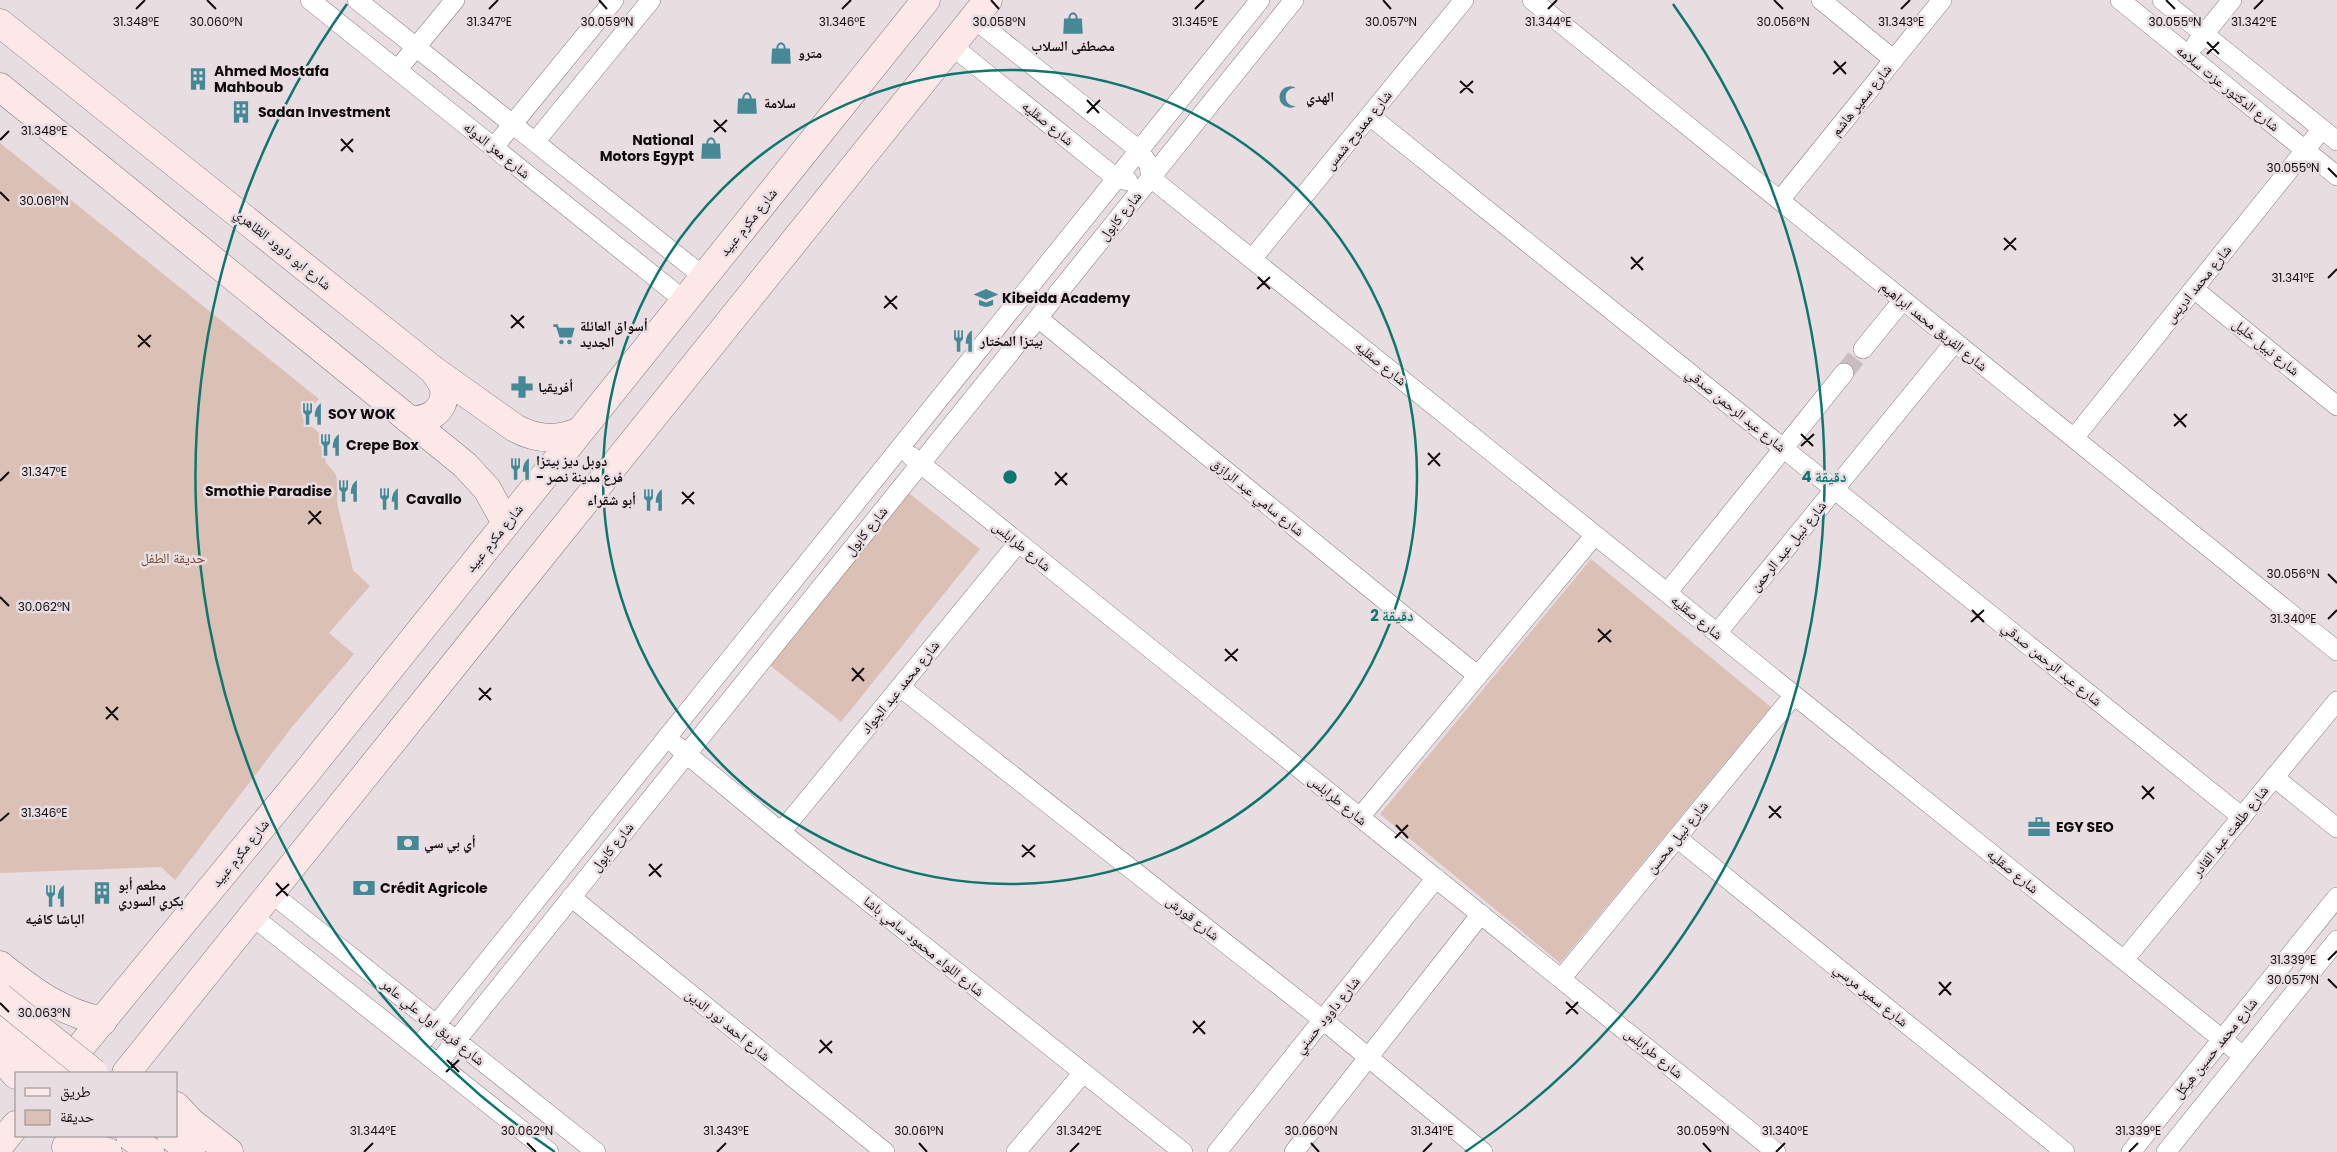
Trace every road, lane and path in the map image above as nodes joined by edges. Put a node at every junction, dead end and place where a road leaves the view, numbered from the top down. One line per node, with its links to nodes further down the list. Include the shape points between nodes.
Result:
1 (310, 0): 23 (street, شارع معز الدوله)
2 (357, 0): 20 (street)
3 (455, 0): 20 (street)
4 (614, 0): 26 (street)
5 (651, 0): 29 (street)
6 (926, 0): 38 (street, شارع مكرم عبيد)
7 (1260, 0): 31 (street, شارع كابول)
8 (1294, 0): 35 (street, شارع كابول)
9 (1464, 0): 25 (street, شارع ممدوح شمس)
10 (1532, 0): 36 (street, شارع الفريق محمد ابراهيم)
11 (1821, 0): 22 (street)
12 (1942, 0): 22 (street, شارع سمير هاشم)
13 (2162, 0): 18 (street, شارع الدكتور عزت سلامه)
14 (2232, 0): 18 (street)
15 (2129, 3): 21 (street, شارع الدكتور عزت سلامه)
16 (980, 9): 19 (street); 31 (street)
17 (0, 23): 45 (street, شارع ابو داوود الظاهري)
18 (2204, 34): 21 (street); 27 (street, شارع الدكتور عزت سلامه)
19 (952, 45): 34 (street, شارع صقليه); 74 (street)
20 (416, 47): 23 (street); 26 (street)
21 (2187, 55): 32 (street, شارع الدكتور عزت سلامه)
22 (1894, 60): 36 (street, شارع سمير هاشم)
23 (397, 70): 30 (street, شارع معز الدوله)
24 (0, 87): 48 (street)
25 (1370, 116): 37 (street, شارع ممدوح شمس); 52 (street, شارع عبد الرحمن صدقي)
26 (512, 124): 29 (street); 30 (street)
27 (2322, 129): 28 (street, شارع الدكتور عزت سلامه); 32 (street, شارع محمد ادريس)
28 (2337, 141)
29 (535, 142): 38 (street)
30 (494, 147): 41 (street, شارع معز الدوله)
31 (1139, 150): 34 (street, شارع كابول); 35 (street, via 1149,165)
32 (2305, 150): 33 (street, شارع الدكتور عزت سلامه); 39 (street, شارع محمد ادريس)
33 (2337, 176)
34 (1116, 178): 35 (street, via 1136,182); 51 (street, شارع كابول)
35 (1151, 178): 37 (street, شارع صقليه); 42 (street, شارع كابول)
36 (1780, 200): 40 (street, شارع الفريق محمد ابراهيم)
37 (1252, 259): 56 (street, شارع صقليه)
38 (704, 277): 41 (street, شارع مكرم عبيد)
39 (2194, 289): 47 (street, شارع نبيل خليل); 50 (street, شارع محمد ادريس)
40 (1903, 300): 43 (street, شارع الفريق محمد ابراهيم); 44 (street)
41 (685, 301): 49 (street, شارع مكرم عبيد)
42 (1038, 318): 53 (street, شارع كابول); 61 (street, شارع سامي عبد الرازق)
43 (1954, 343): 50 (street, شارع الفريق محمد ابراهيم); 54 (street, شارع نبيل عبد الرحمن)
44 (1864, 349)
45 (432, 369): 48 (street, via 444,388 442,404 431,417 416,421); 49 (street, شارع ابو داوود الظاهري, via 524,434 553,439)
46 (1844, 373): 52 (street)
47 (2337, 406)
48 (408, 419): 55 (street, via 476,476)
49 (580, 431): 55 (street, شارع مكرم عبيد)
50 (2074, 438): 60 (street, شارع الفريق محمد ابراهيم)
51 (900, 447): 53 (street, شارع طرابلس); 65 (street, شارع كابول)
52 (1784, 448): 54 (street, شارع عبد الرحمن صدقي); 58 (street)
53 (921, 464): 57 (street, شارع طرابلس); 66 (street, شارع كابول)
54 (1835, 489): 59 (street, شارع نبيل عبد الرحمن); 68 (street, شارع عبد الرحمن صدقي)
55 (506, 523): 84 (street, شارع مكرم عبيد)
56 (1595, 535): 58 (street, شارع صقليه); 61 (street)
57 (1018, 543): 62 (street, شارع محمد عبد الجواد); 69 (street, شارع طرابلس)
58 (1667, 593): 59 (street, شارع صقليه)
59 (1717, 633): 63 (street, شارع صقليه)
60 (2337, 651)
61 (1478, 676): 69 (street)
62 (900, 687): 71 (street, شارع محمد عبد الجواد); 83 (street, شارع قورش)
63 (1794, 695): 72 (street, شارع نبيل محسن); 80 (street, شارع صقليه)
64 (2337, 701): 67 (street, شارع طلعت عبد القادر)
65 (666, 738): 66 (street, شارع اللواء محمود سامي باشا); 85 (street, شارع كابول)
66 (686, 754): 71 (street, شارع اللواء محمود سامي باشا); 75 (street, شارع كابول)
67 (2274, 777): 68 (street, شارع طلعت عبد القادر); 70 (street)
68 (2242, 817): 80 (street, شارع طلعت عبد القادر)
69 (1360, 818): 73 (street, شارع طرابلس)
70 (2337, 828)
71 (782, 832): 99 (street, شارع اللواء محمود سامي باشا)
72 (1676, 838): 81 (street, شارع نبيل محسن); 120 (street, شارع سمير مرسي)
73 (1436, 878): 77 (street, شارع طرابلس); 83 (street, شارع داوود حسني)
74 (270, 893): 78 (street); 85 (street, شارع فريق اول علي عامر)
75 (571, 897): 88 (street, شارع كابول); 113 (street, شارع احمد نور الدين)
76 (2337, 897): 87 (street, شارع محمد حسين هيكل)
77 (1481, 914): 81 (street, شارع طرابلس); 92 (street)
78 (252, 916): 89 (street, شارع فريق اول علي عامر); 93 (street)
79 (2337, 940): 91 (street, شارع محمد حسين هيكل)
80 (2124, 960): 87 (street, شارع صقليه)
81 (1561, 979): 119 (street, شارع طرابلس)
82 (5, 980): 84 (street, via 57,1006); 86 (street, via 17,995 8,1020); 97 (street, bridge)
83 (1323, 1020): 92 (street, شارع قورش); 116 (street, شارع داوود حسني)
84 (103, 1021): 96 (street, شارع مكرم عبيد)
85 (436, 1024): 88 (street, شارع فريق اول علي عامر); 89 (street, شارع كابول)
86 (0, 1029): 95 (street)
87 (2222, 1039): 91 (street, شارع صقليه); 121 (street, شارع محمد حسين هيكل)
88 (456, 1040): 94 (street, شارع كابول); 112 (street, شارع فريق اول علي عامر)
89 (418, 1047): 94 (street, شارع فريق اول علي عامر)
90 (0, 1056): 100 (street)
91 (2243, 1056): 122 (street, شارع محمد حسين هيكل)
92 (1369, 1058): 117 (street); 118 (street, شارع قورش)
93 (149, 1063): 98 (street)
94 (438, 1063): 111 (street, شارع فريق اول علي عامر)
95 (52, 1072)
96 (60, 1072)
97 (93, 1072)
98 (128, 1072)
99 (1083, 1073): 114 (street); 115 (street, شارع اللواء محمود سامي باشا)
100 (15, 1074)
101 (179, 1122): 109 (street); 110 (street)
102 (15, 1126): 105 (street)
103 (131, 1137): 108 (street)
104 (158, 1137): 108 (street)
105 (0, 1145)
106 (68, 1145): 107 (street)
107 (108, 1152)
108 (150, 1152)
109 (191, 1152)
110 (229, 1152)
111 (549, 1152)
112 (596, 1152)
113 (885, 1152)
114 (1016, 1152)
115 (1183, 1152)
116 (1216, 1152)
117 (1294, 1152)
118 (1483, 1152)
119 (1776, 1152)
120 (2065, 1152)
121 (2131, 1152)
122 (2166, 1152)

